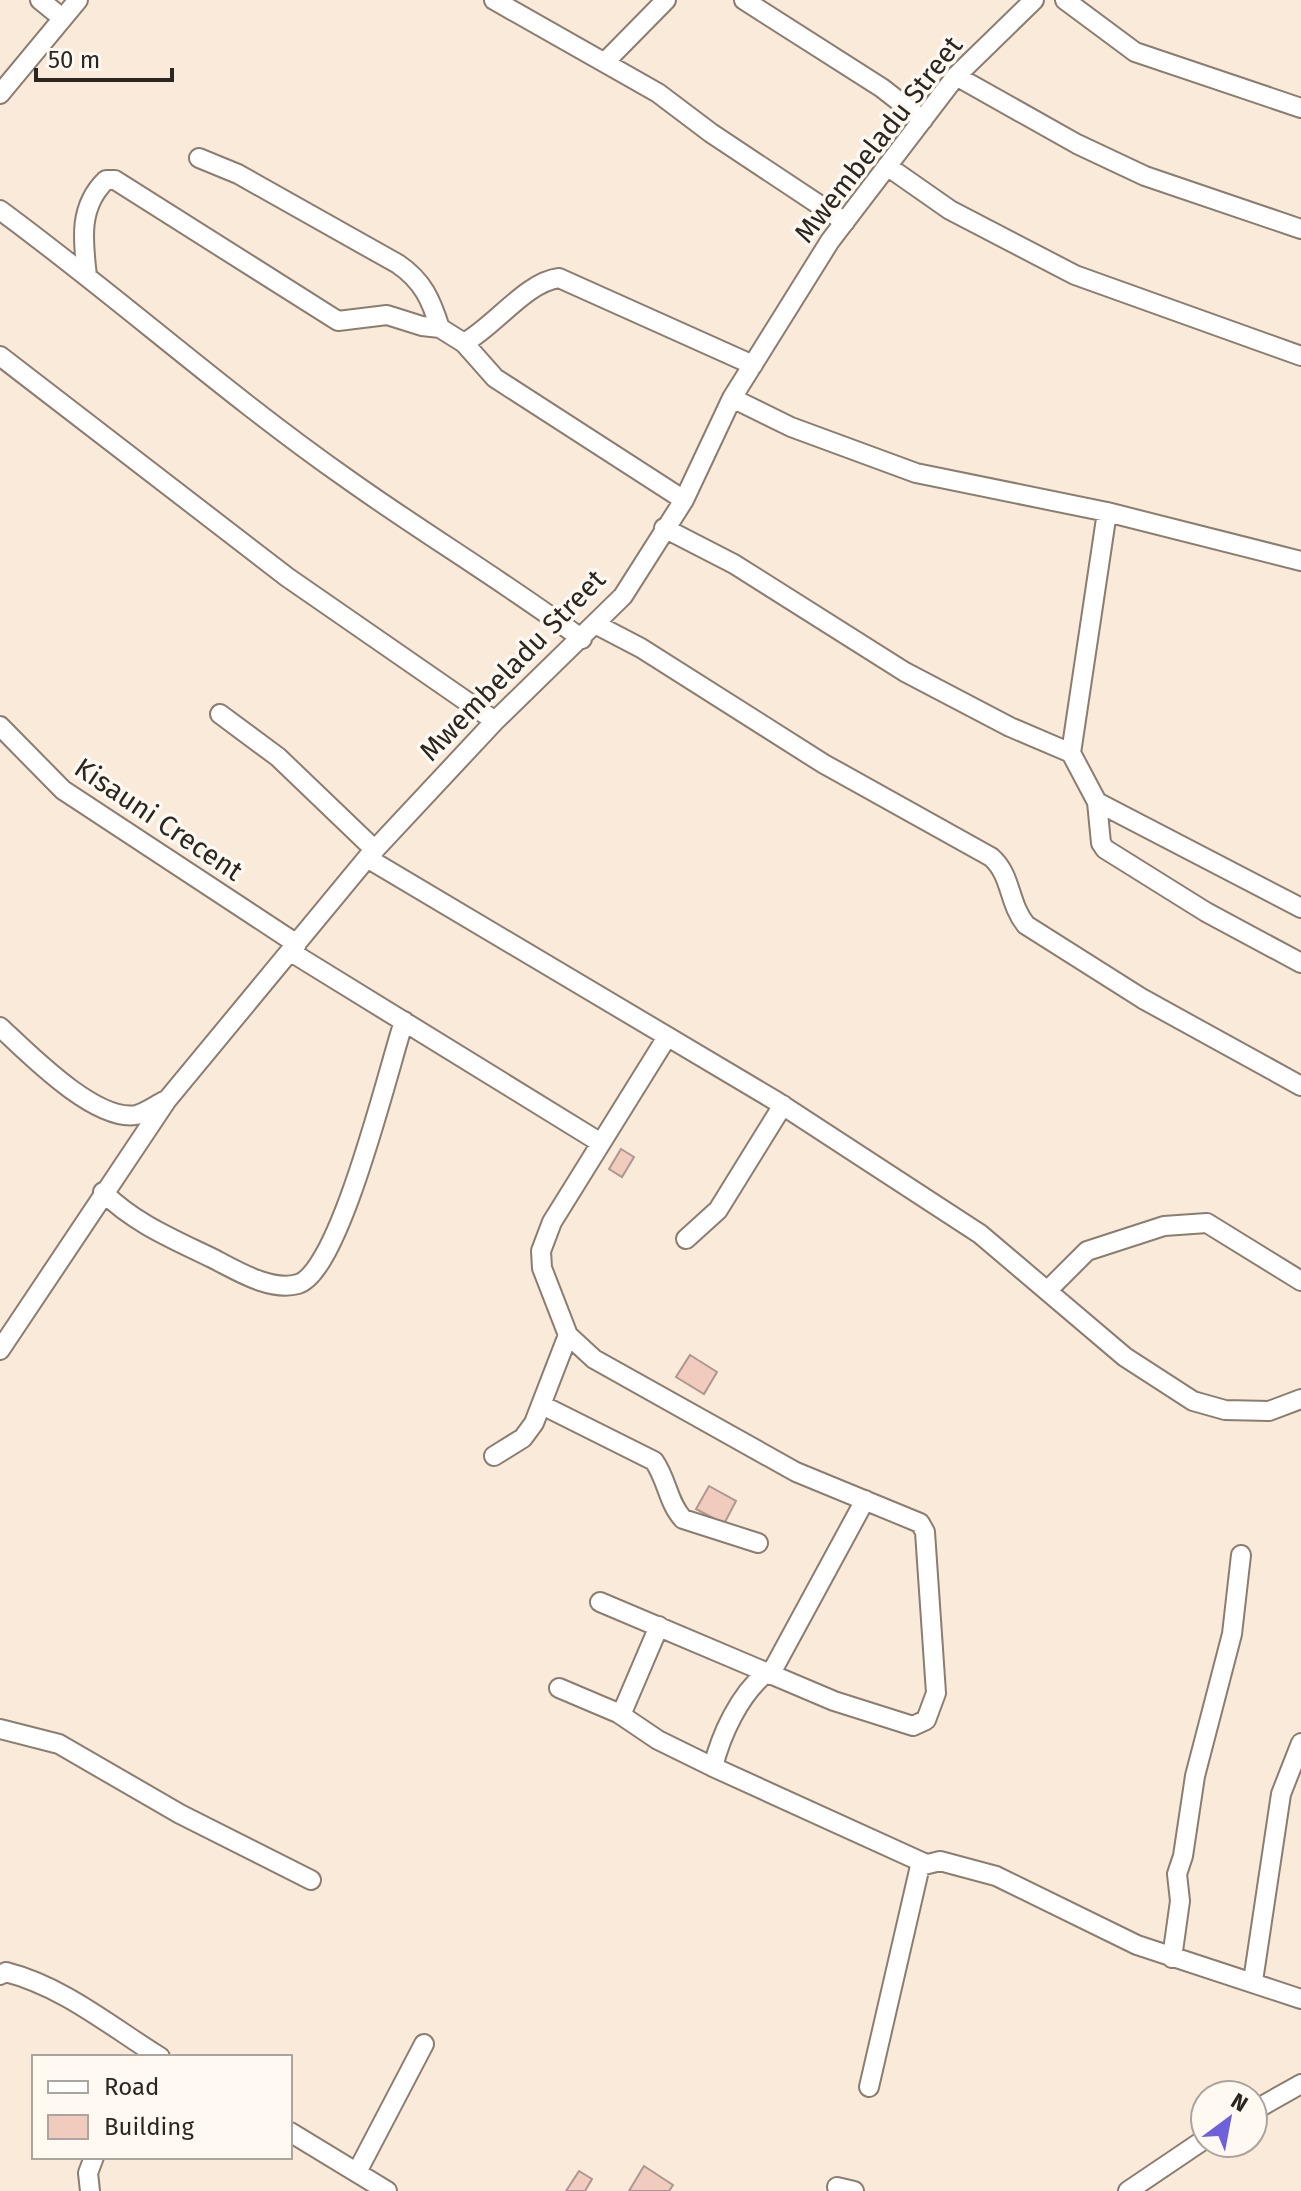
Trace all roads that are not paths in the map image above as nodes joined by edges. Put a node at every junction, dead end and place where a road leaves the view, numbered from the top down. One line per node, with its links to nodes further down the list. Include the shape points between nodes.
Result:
1 (40, 0): 8 (street)
2 (78, 0): 8 (street)
3 (494, 0): 9 (street)
4 (666, 0): 9 (street)
5 (744, 0): 13 (street)
6 (1034, 0): 10 (street, Mwembeladu Street)
7 (1065, 0): 12 (street, via 1135,52)
8 (61, 17): 11 (street)
9 (606, 61): 17 (street)
10 (956, 76): 13 (street, Mwembeladu Street); 18 (street, via 1145,176)
11 (0, 94)
12 (1301, 108)
13 (923, 120): 15 (street, Mwembeladu Street)
14 (199, 158): 20 (street, via 238,174 416,276)
15 (887, 166): 17 (street, Mwembeladu Street); 23 (street, via 950,210 1075,275)
16 (0, 210): 19 (street)
17 (845, 222): 24 (street, Mwembeladu Street)
18 (1301, 229)
19 (87, 276): 20 (street, via 87,207 106,180 115,180 275,279 323,315 338,321 387,315); 31 (street, via 346,479)
20 (440, 328): 21 (street)
21 (464, 343): 24 (street, via 534,287 559,278); 26 (street, via 495,378)
22 (0, 356): 33 (street, via 300,586)
23 (1301, 356)
24 (753, 365): 25 (street, Mwembeladu Street)
25 (732, 398): 26 (street, Mwembeladu Street); 27 (street, via 791,427 916,473)
26 (684, 500): 28 (street, Mwembeladu Street)
27 (1107, 512): 29 (street); 35 (street)
28 (664, 528): 30 (street, Mwembeladu Street, via 623,596); 35 (street, via 734,564 905,672)
29 (1301, 561)
30 (595, 624): 31 (street, Mwembeladu Street); 44 (street, via 824,764 991,857 1005,873 1015,911 1026,925 1143,999)
31 (582, 639): 33 (street, Mwembeladu Street)
32 (220, 714): 37 (street, via 278,757)
33 (495, 721): 37 (street, Mwembeladu Street)
34 (0, 726): 39 (street, Kisauni Crecent, via 75,799)
35 (1071, 753): 36 (street)
36 (1097, 802): 38 (street); 40 (street, via 1105,849)
37 (371, 854): 39 (street, Mwembeladu Street); 43 (street)
38 (1301, 908)
39 (294, 948): 41 (street, Kisauni Crecent); 45 (street, Mwembeladu Street)
40 (1301, 963)
41 (404, 1021): 47 (street, Kisauni Crecent); 48 (street, via 369,1147 324,1252 301,1284 282,1287 247,1275 124,1213)
42 (0, 1027): 45 (street, via 87,1101 113,1113 136,1115)
43 (667, 1037): 46 (street); 47 (street)
44 (1301, 1086)
45 (167, 1100): 48 (street, Mwembeladu Street)
46 (783, 1105): 49 (street, via 718,1210); 51 (street, via 980,1234)
47 (601, 1143): 52 (street, via 552,1222 541,1251 547,1283)
48 (103, 1192): 53 (street, Mwembeladu Street)
49 (686, 1239)
50 (1301, 1281): 51 (street, via 1207,1223 1164,1226 1087,1251)
51 (1047, 1291): 54 (street, via 1125,1357 1193,1401 1225,1410 1269,1411)
52 (568, 1335): 55 (street); 57 (street, via 594,1359 697,1420 796,1472)
53 (0, 1350)
54 (1301, 1399)
55 (542, 1405): 56 (street, via 523,1438); 58 (street, via 654,1461 683,1519)
56 (494, 1456)
57 (865, 1500): 62 (street); 62 (street, via 914,1518 925,1532 936,1693 926,1720 913,1726)
58 (758, 1543)
59 (1241, 1555): 70 (street, via 1232,1634 1195,1776 1177,1874 1180,1901)
60 (600, 1602): 61 (street)
61 (659, 1626): 62 (street); 64 (street)
62 (768, 1674): 67 (street, via 751,1688 719,1741)
63 (559, 1688): 64 (street)
64 (618, 1713): 67 (street)
65 (0, 1729): 69 (street, via 59,1744 180,1814)
66 (1301, 1743): 72 (street, via 1281,1794)
67 (713, 1767): 68 (street)
68 (924, 1863): 70 (street, via 953,1863 996,1876); 77 (street, via 914,1880 905,1941)
69 (311, 1880)
70 (1172, 1958): 72 (street)
71 (2, 1972): 75 (street, via 57,1990)
72 (1253, 1981): 73 (street)
73 (1301, 1999)
74 (424, 2044): 82 (street)
75 (142, 2052)
76 (1301, 2084): 78 (street)
77 (869, 2087)
78 (1269, 2102)
79 (292, 2133): 82 (street)
80 (1189, 2150): 85 (street)
81 (93, 2159): 83 (street)
82 (357, 2172): 84 (street)
83 (90, 2191)
84 (387, 2191)
85 (1128, 2191)

